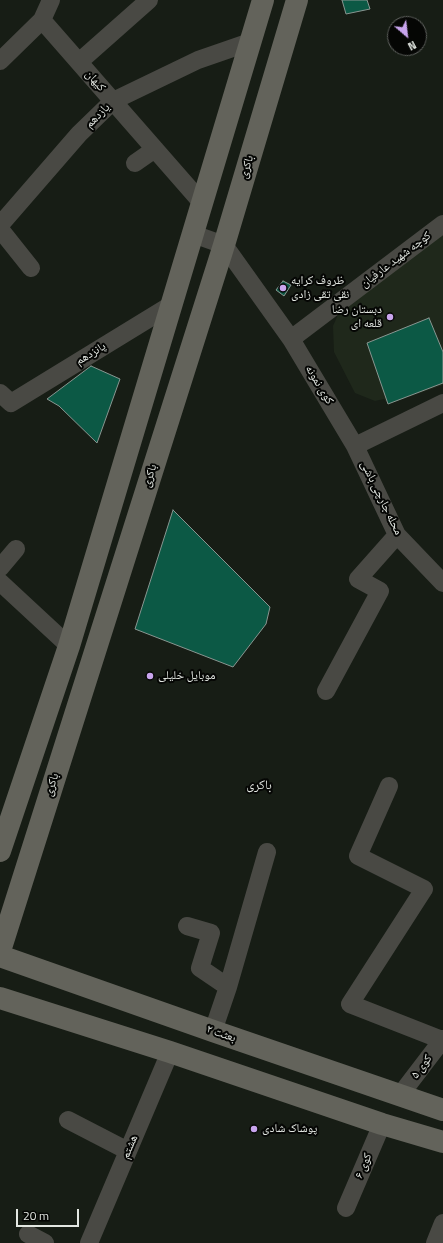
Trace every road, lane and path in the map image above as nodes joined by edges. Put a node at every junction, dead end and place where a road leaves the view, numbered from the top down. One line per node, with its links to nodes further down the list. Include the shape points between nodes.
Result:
1 (51, 0): 5 (street)
2 (149, 0): 8 (street)
3 (263, 0): 6 (main road)
4 (297, 0): 17 (main road, باکری)
5 (42, 20): 7 (street); 8 (street, کیهان)
6 (250, 42): 9 (street, یازدهم, via 198,60); 12 (main road)
7 (0, 61)
8 (79, 62): 9 (street, کیهان)
9 (113, 101): 10 (street, کیهان); 14 (street, یازدهم, via 79,134)
10 (155, 149): 11 (street); 12 (street, کیهان)
11 (135, 163)
12 (202, 203): 16 (main road)
13 (443, 224): 20 (street, کوچه شهید عارفیان)
14 (0, 225)
15 (0, 229): 18 (street)
16 (193, 234): 17 (street); 19 (main road)
17 (224, 245): 20 (street, کوی نمونه); 35 (main road, باکری)
18 (31, 268)
19 (171, 305): 21 (street, پانزدهم); 29 (main road)
20 (291, 339): 23 (street, کوی نمونه)
21 (5, 398)
22 (443, 403): 23 (street)
23 (355, 446): 24 (street, محله جارچی باشی)
24 (397, 536): 28 (street, محله جارچی باشی); 30 (street, via 358,579 380,591)
25 (16, 549): 26 (street)
26 (0, 568)
27 (0, 582): 29 (street)
28 (443, 583)
29 (69, 646): 32 (main road)
30 (326, 691)
31 (389, 786): 40 (street, via 358,856 424,889 350,1004)
32 (0, 851)
33 (266, 852): 37 (street)
34 (187, 926): 37 (street, via 211,933 200,968)
35 (0, 951)
36 (0, 956): 39 (main road, بعثت ۲)
37 (228, 988): 39 (street)
38 (0, 998): 41 (main road)
39 (213, 1031): 42 (main road, بعثت ۲)
40 (442, 1040): 42 (street, کوی ۵)
41 (170, 1052): 45 (main road); 47 (street, هشتم)
42 (401, 1094): 43 (main road, بعثت ۲); 45 (main road)
43 (443, 1110)
44 (68, 1120): 47 (street)
45 (382, 1124): 46 (main road); 48 (street, کوی ۶)
46 (443, 1142)
47 (128, 1151): 52 (street, هشتم)
48 (346, 1208)
49 (443, 1223): 53 (street)
50 (28, 1234): 51 (street)
51 (45, 1243)
52 (88, 1243)
53 (435, 1243)

